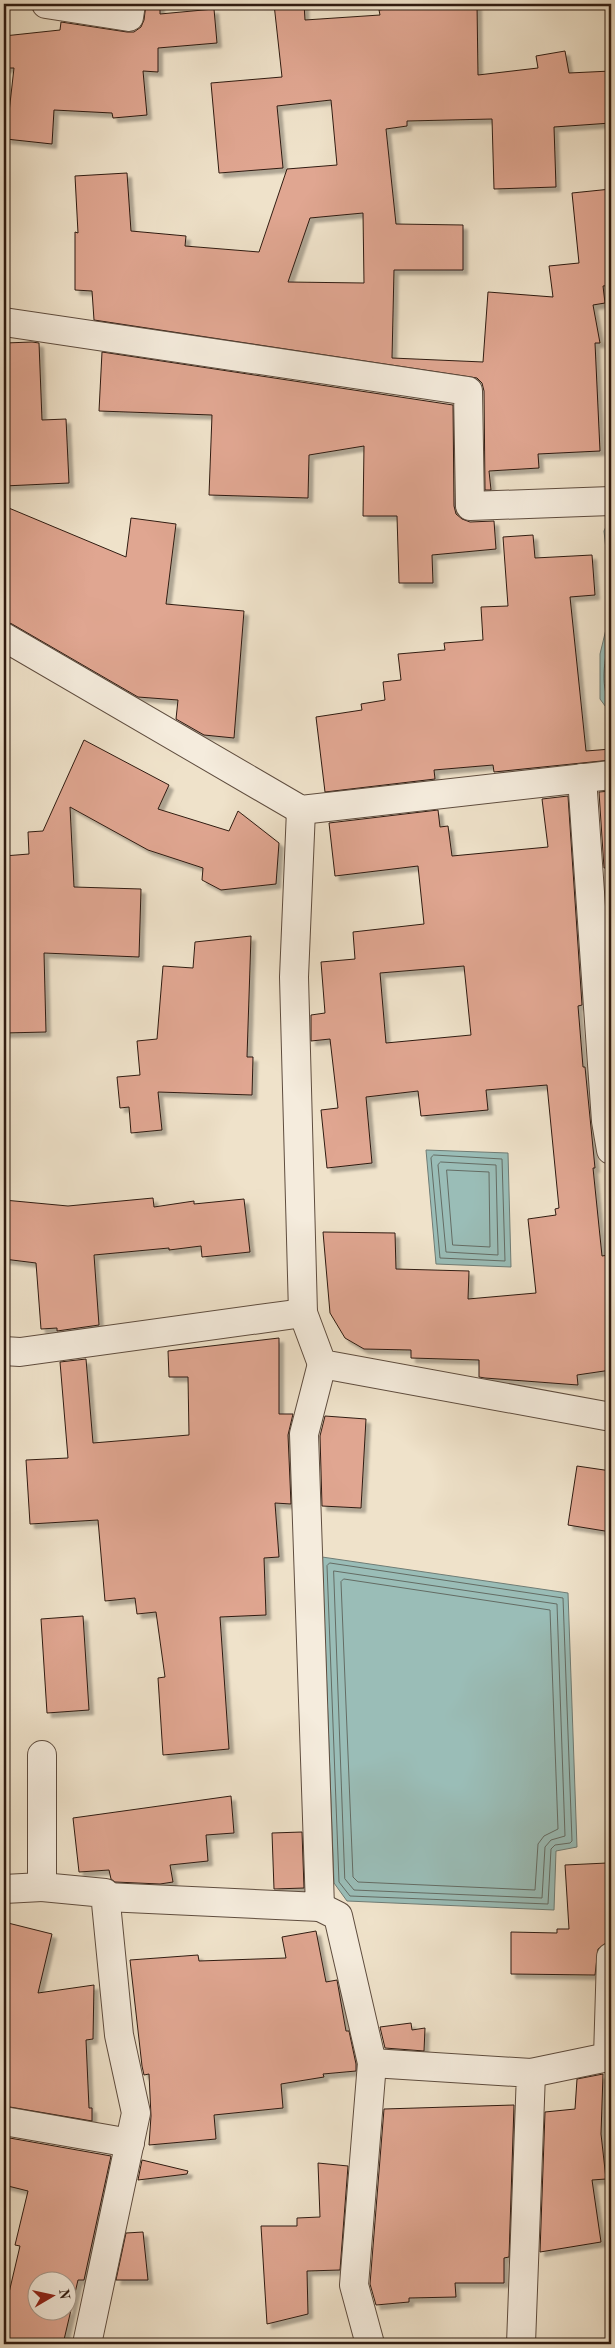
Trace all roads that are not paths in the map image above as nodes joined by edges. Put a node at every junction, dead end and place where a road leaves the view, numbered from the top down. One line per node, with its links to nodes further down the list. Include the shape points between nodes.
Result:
1 (46, 4): 2 (street, via 129,17)
2 (130, 4)
3 (4, 322): 4 (street, via 468,391 470,506)
4 (611, 501)
5 (4, 637): 8 (street)
6 (611, 775): 7 (street)
7 (582, 778): 8 (street); 9 (street, via 606,1121)
8 (300, 810): 10 (street, via 294,977)
9 (611, 1150)
10 (303, 1313): 11 (street, via 20,1352); 12 (street)
11 (4, 1351)
12 (322, 1364): 13 (street); 18 (street, via 304,1434)
13 (611, 1417)
14 (42, 1755): 15 (street)
15 (42, 1887): 16 (street); 17 (street, via 105,1893)
16 (4, 1889)
17 (106, 1897): 18 (street); 23 (street, via 119,2035 136,2113)
18 (320, 1907): 20 (street, via 338,1916)
19 (611, 1957): 21 (street, via 608,2056)
20 (372, 2063): 21 (street); 25 (street, via 354,2285)
21 (531, 2073): 26 (street)
22 (4, 2121): 23 (street)
23 (130, 2142): 24 (street)
24 (87, 2344)
25 (370, 2344)
26 (522, 2344)

